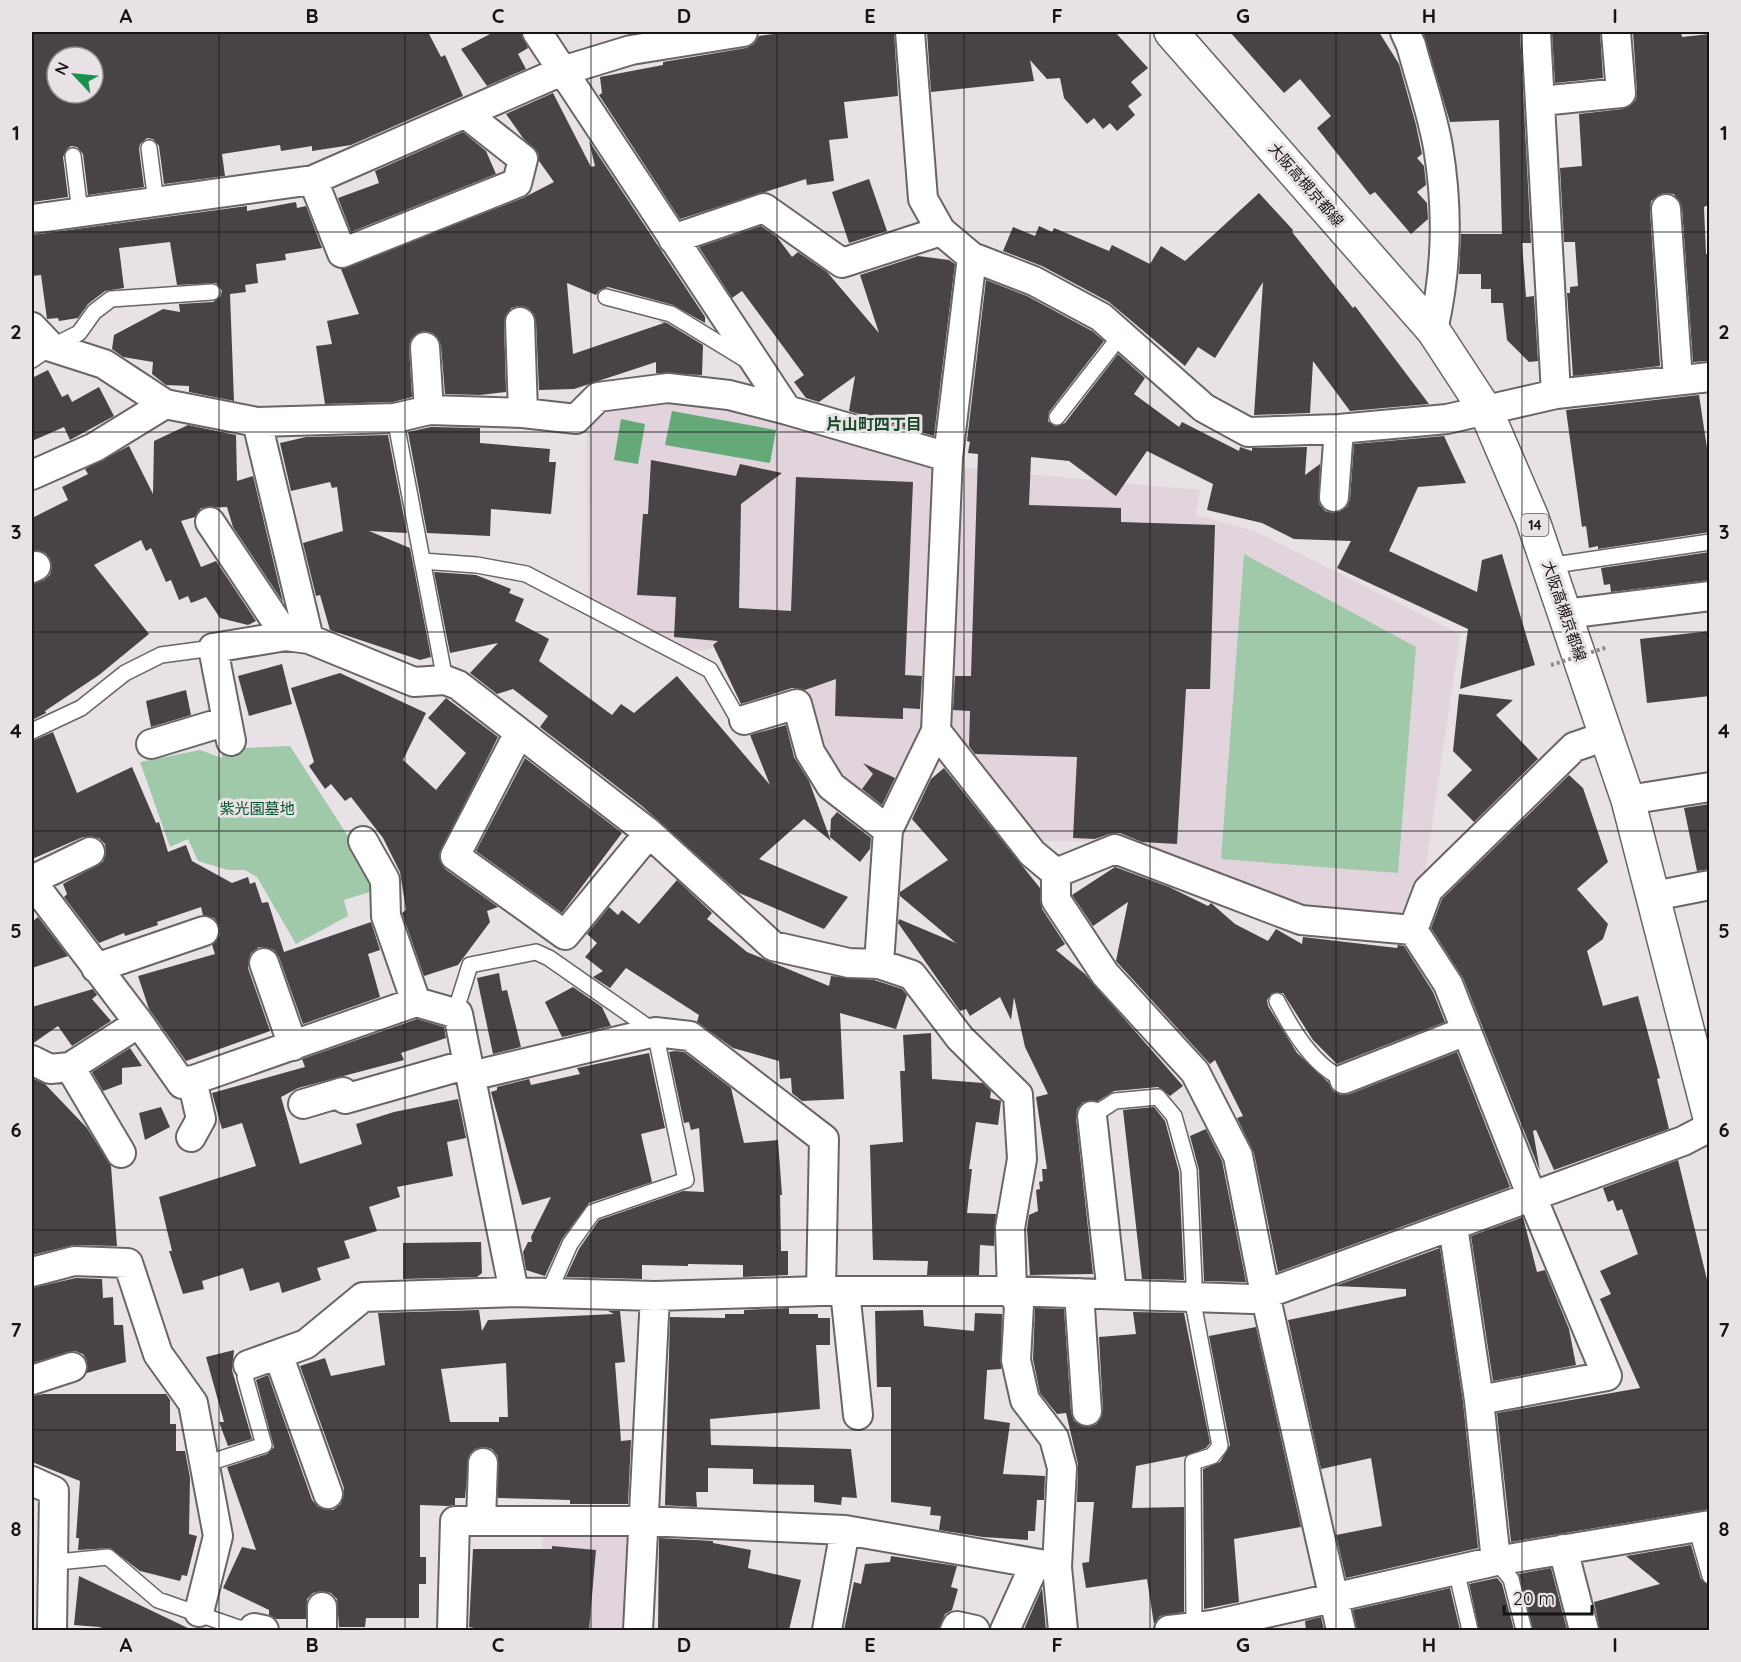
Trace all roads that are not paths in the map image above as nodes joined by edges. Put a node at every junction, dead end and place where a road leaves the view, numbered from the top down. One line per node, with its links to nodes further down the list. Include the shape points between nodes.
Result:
1 (537, 32): 9 (street)
2 (744, 32): 8 (street)
3 (910, 32): 19 (street, via 923,199)
4 (1171, 32): 25 (main road, 大阪高槻京都線 / 14)
5 (1404, 32): 25 (street, via 1438,146 1444,198 1443,286)
6 (1536, 32): 10 (street)
7 (1616, 32): 10 (street, via 1620,93)
8 (629, 41): 9 (street)
9 (561, 71): 11 (street); 20 (street)
10 (1541, 101): 32 (street)
11 (466, 114): 14 (street); 14 (street, via 523,159 517,183 342,254)
12 (149, 148): 15 (lane)
13 (73, 156): 17 (lane)
14 (313, 180): 15 (street)
15 (156, 202): 17 (street)
16 (1666, 209): 31 (street)
17 (80, 212): 18 (street)
18 (32, 219)
19 (941, 231): 20 (street, via 842,263 764,208); 21 (street)
20 (673, 239): 29 (street)
21 (972, 257): 26 (street, via 1034,281 1101,317); 42 (street)
22 (212, 292): 27 (lane, via 111,299 94,312 79,333)
23 (606, 297): 29 (lane, via 671,314)
24 (520, 322): 37 (street)
25 (1433, 330): 36 (main road, 大阪高槻京都線 / 14)
26 (1121, 335): 38 (lane); 41 (street, via 1204,408 1248,432)
27 (38, 344): 33 (street, via 104,364)
28 (425, 347): 34 (street)
29 (760, 368): 35 (street)
30 (1710, 377): 31 (street)
31 (1678, 380): 32 (street)
32 (1556, 394): 36 (street)
33 (165, 404): 40 (street); 43 (street, via 94,447)
34 (429, 410): 37 (street); 39 (street)
35 (788, 410): 37 (street, via 729,395 669,388 598,397 576,419); 42 (street)
36 (1486, 411): 41 (street, via 1447,419); 48 (main road, 大阪高槻京都線 / 14)
37 (523, 413)
38 (1057, 417)
39 (395, 418): 40 (street); 47 (lane)
40 (257, 422): 51 (street)
41 (1340, 429): 44 (street)
42 (948, 457): 56 (street)
43 (32, 475)
44 (1334, 497)
45 (210, 522): 51 (street)
46 (1710, 542): 48 (lane)
47 (422, 561): 53 (lane); 54 (lane, via 526,574 710,670 737,717)
48 (1548, 566): 50 (main road, 大阪高槻京都線 / 14)
49 (1710, 596): 50 (street)
50 (1565, 614): 58 (main road, 大阪高槻京都線 / 14)
51 (297, 638): 52 (street); 53 (street, via 414,682)
52 (213, 648): 55 (lane, via 161,655 126,674 81,708); 59 (street, via 229,731)
53 (445, 680): 57 (street, via 458,685)
54 (744, 720): 62 (street, via 796,704 810,752 831,786)
55 (32, 731)
56 (936, 731): 62 (street); 66 (street, via 1032,853)
57 (519, 733): 63 (street); 72 (street, via 454,856)
58 (1606, 736): 61 (main road, 大阪高槻京都線 / 14); 70 (street, via 1574,747 1428,890)
59 (151, 744)
60 (1710, 787): 61 (street)
61 (1628, 800): 69 (main road, 大阪高槻京都線 / 14)
62 (888, 830): 74 (street)
63 (650, 833): 72 (street); 74 (street, via 773,946 849,963)
64 (363, 841): 76 (street, via 385,880 386,916)
65 (90, 852): 67 (street)
66 (1056, 873): 70 (street, via 1115,849 1301,920); 103 (street, via 1056,900 1106,974 1195,1072 1238,1156)
67 (32, 881): 75 (street)
68 (1710, 885): 69 (street)
69 (1654, 896): 90 (main road, 大阪高槻京都線 / 14)
70 (1413, 930): 80 (street, via 1448,984)
71 (204, 931): 75 (street)
72 (557, 946): 78 (lane, via 470,965); 81 (lane)
73 (264, 963): 82 (street)
74 (879, 964): 98 (street, via 912,975 960,1038 1018,1095 1022,1159 1010,1228)
75 (96, 969): 79 (street)
76 (416, 1002): 78 (street); 82 (street)
77 (1277, 1002): 86 (lane, via 1308,1048 1331,1074)
78 (458, 1014): 85 (street)
79 (139, 1023): 84 (street); 87 (street, via 182,1084)
80 (1466, 1031): 86 (street); 94 (street)
81 (655, 1032): 85 (street); 97 (street, via 690,1036 824,1139); 101 (lane, via 686,1180 593,1212 570,1244)
82 (293, 1046): 87 (street)
83 (32, 1060): 84 (street, via 50,1069)
84 (70, 1067): 93 (street)
85 (470, 1070): 88 (street, via 345,1099 343,1092); 99 (street)
86 (1344, 1079)
87 (192, 1080): 92 (street, via 201,1119)
88 (303, 1104)
89 (1092, 1116): 102 (street); 105 (lane, via 1115,1101 1158,1097 1174,1116 1189,1170)
90 (1710, 1118)
91 (1710, 1127): 94 (street, via 1683,1141)
92 (191, 1137)
93 (121, 1153)
94 (1532, 1197): 95 (street); 110 (street, via 1607,1376)
95 (1453, 1226): 103 (street); 110 (street)
96 (32, 1272): 114 (street, via 74,1261 128,1263 158,1354 193,1403)
97 (833, 1291): 98 (street); 104 (street); 112 (street)
98 (1012, 1291): 100 (street); 124 (street, via 1019,1305 1019,1380 1025,1400 1054,1438 1062,1468)
99 (514, 1292): 101 (street); 106 (street, via 363,1297 306,1344)
100 (1079, 1293): 102 (street); 111 (street)
101 (548, 1294): 104 (street)
102 (1112, 1294): 105 (street)
103 (1265, 1294): 105 (street, via 1252,1299); 127 (street)
104 (655, 1296): 118 (street)
105 (1192, 1297): 129 (lane, via 1220,1446 1212,1456 1192,1462)
106 (278, 1354): 107 (street); 116 (street)
107 (248, 1365): 114 (lane, via 245,1377 264,1445)
108 (72, 1367): 109 (street)
109 (32, 1380)
110 (1479, 1400): 122 (street)
111 (1087, 1411)
112 (858, 1415)
113 (483, 1463): 117 (street)
114 (205, 1464): 128 (street, via 218,1536)
115 (32, 1481): 131 (street, via 54,1491)
116 (327, 1494)
117 (481, 1521): 118 (street); 132 (street, via 455,1521)
118 (645, 1521): 120 (street); 133 (street)
119 (1703, 1526): 121 (street); 126 (lane)
120 (845, 1530): 124 (street); 134 (street)
121 (1563, 1549): 122 (street); 142 (street)
122 (1496, 1561): 125 (street); 141 (lane, via 1511,1580)
123 (68, 1562): 128 (lane, via 108,1557 158,1600)
124 (1046, 1565): 137 (street); 138 (street)
125 (1456, 1570): 127 (street); 140 (lane)
126 (1710, 1576)
127 (1333, 1599): 129 (street); 139 (street)
128 (199, 1612): 130 (lane, via 239,1628)
129 (1198, 1628)
130 (259, 1629)
131 (52, 1630)
132 (452, 1630)
133 (638, 1630)
134 (827, 1630)
135 (955, 1630): 136 (street, via 957,1626)
136 (975, 1630)
137 (1005, 1630)
138 (1063, 1630)
139 (1341, 1630)
140 (1470, 1630)
141 (1524, 1630)
142 (1584, 1630)

